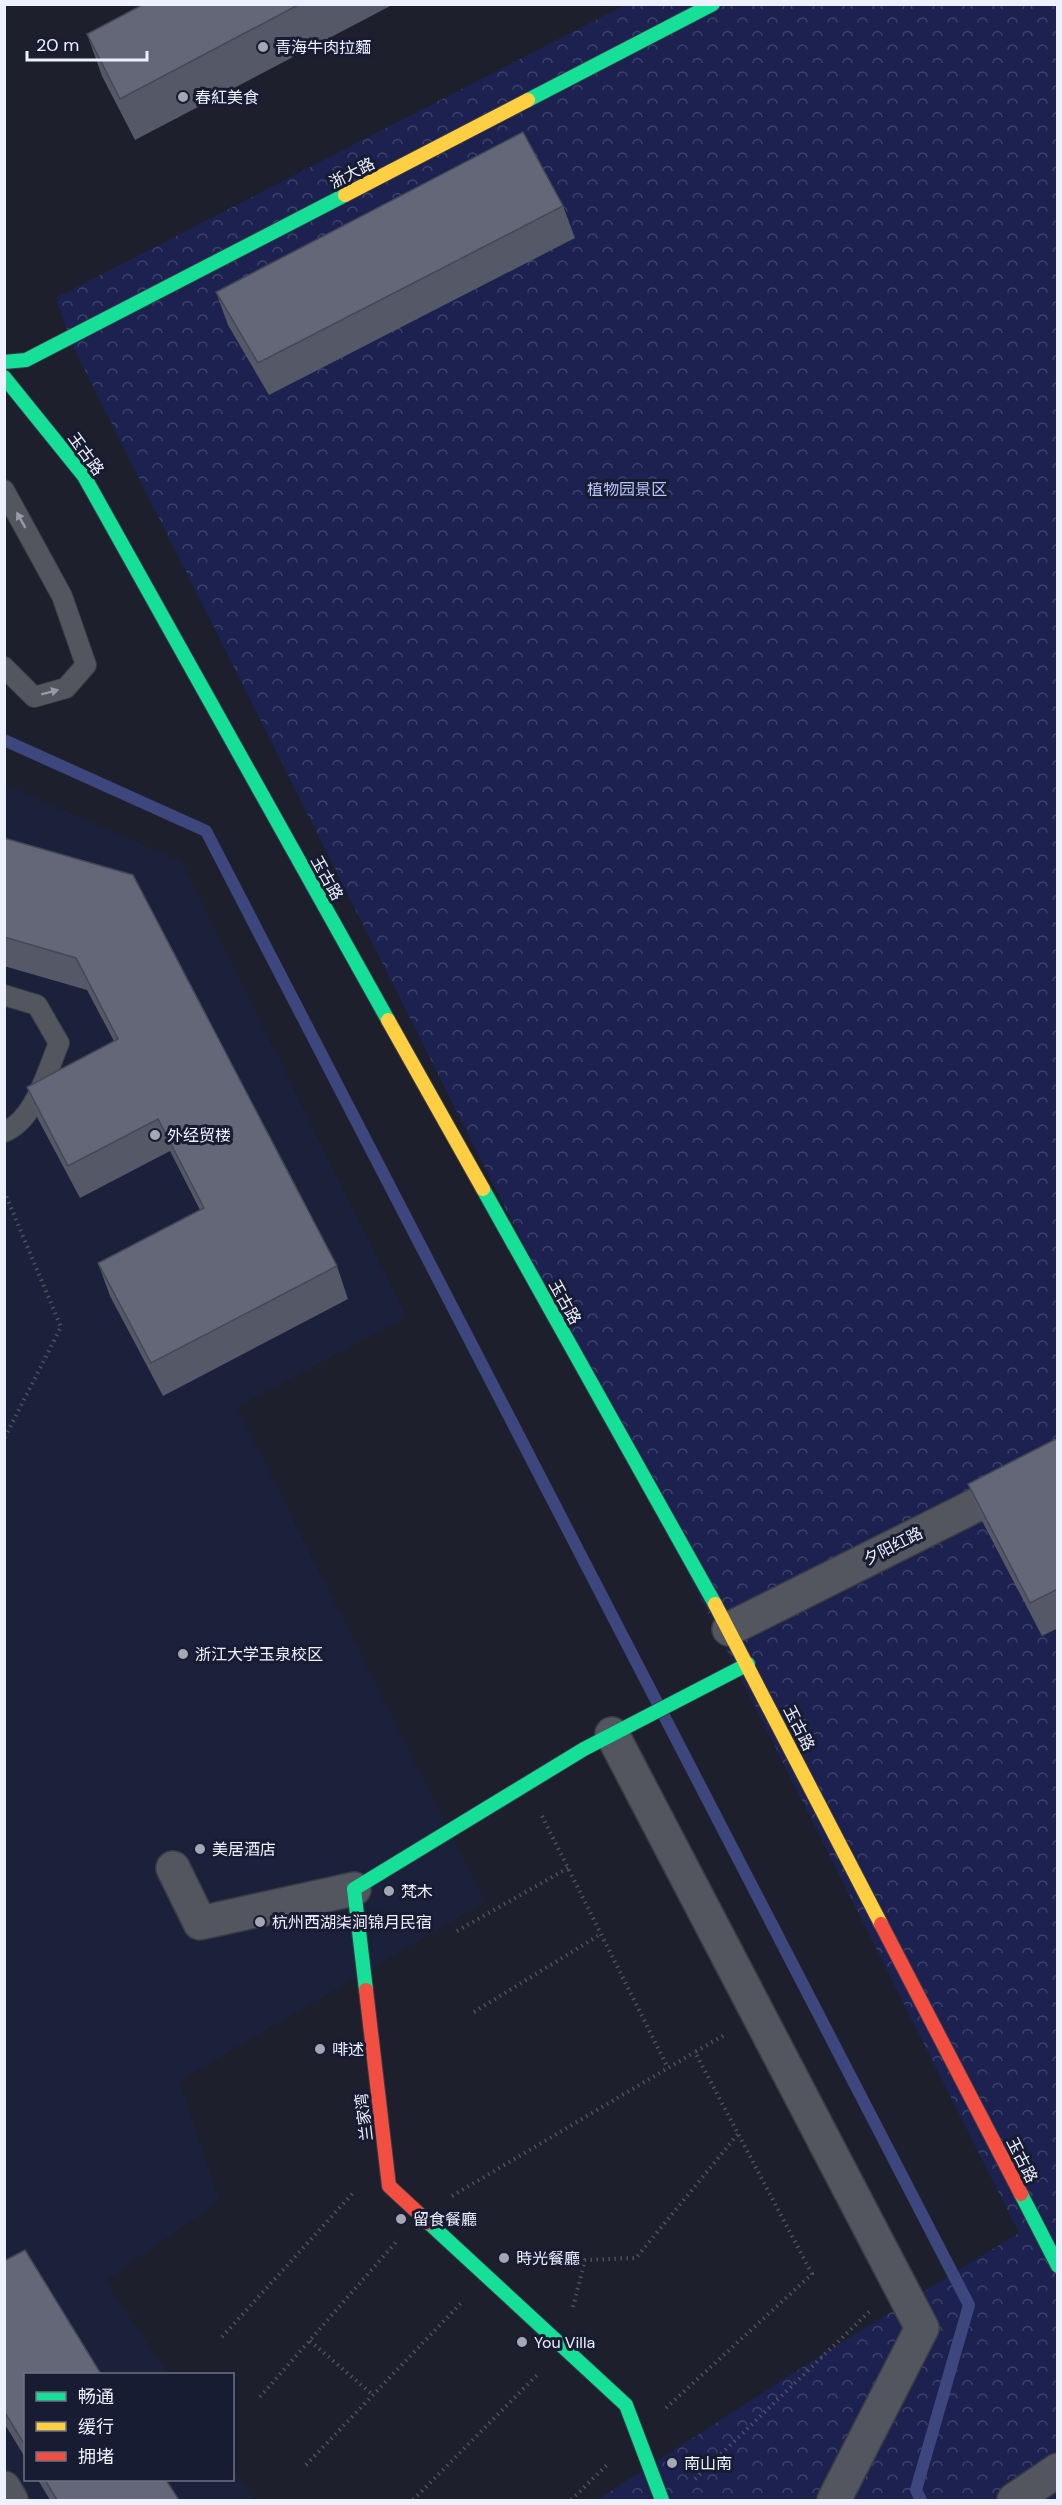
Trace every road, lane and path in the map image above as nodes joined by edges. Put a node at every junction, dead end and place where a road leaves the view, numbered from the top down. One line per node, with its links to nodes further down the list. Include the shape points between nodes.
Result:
1 (713, 4): 2 (street, 浙大路, via 26,360)
2 (4, 362)
3 (4, 377): 11 (street, 玉古路, via 84,476)
4 (4, 490): 5 (lane, one-way to 4, via 34,697 66,688 86,665 62,596)
5 (4, 667)
6 (4, 995): 7 (lane, via 37,1005 59,1042 34,1100 17,1127)
7 (4, 1132)
8 (4, 1191): 9 (path, via 61,1327)
9 (4, 1439)
10 (1058, 1464): 11 (street, 夕阳红路)
11 (729, 1629): 12 (street, 玉古路)
12 (748, 1664): 13 (street); 26 (street, 玉古路)
13 (598, 1742): 14 (street); 21 (street)
14 (526, 1784): 16 (path); 17 (street)
15 (173, 1868): 17 (street, via 200,1923)
16 (568, 1868): 18 (path); 19 (path)
17 (354, 1889): 24 (street, 兰家湾)
18 (457, 1931)
19 (601, 1934): 20 (path); 23 (path)
20 (474, 2012)
21 (758, 2014): 22 (path); 28 (street)
22 (695, 2052): 23 (path); 33 (path, via 812,2274)
23 (668, 2068): 25 (path)
24 (386, 2157): 25 (street, 兰家湾, via 389,2187); 29 (path)
25 (420, 2214): 27 (street, 兰家湾); 30 (path)
26 (1058, 2266)
27 (487, 2276): 31 (path); 33 (street, 兰家湾, via 626,2405)
28 (899, 2283): 36 (path); 41 (street, via 922,2328)
29 (222, 2337)
30 (310, 2341): 31 (path); 32 (path)
31 (373, 2395): 34 (path)
32 (260, 2397)
33 (637, 2435): 39 (path); 40 (street, 兰家湾)
34 (306, 2464)
35 (1058, 2470): 42 (street)
36 (689, 2484)
37 (4, 2488): 38 (street)
38 (11, 2500)
39 (571, 2500)
40 (662, 2500)
41 (834, 2500)
42 (1014, 2500)

